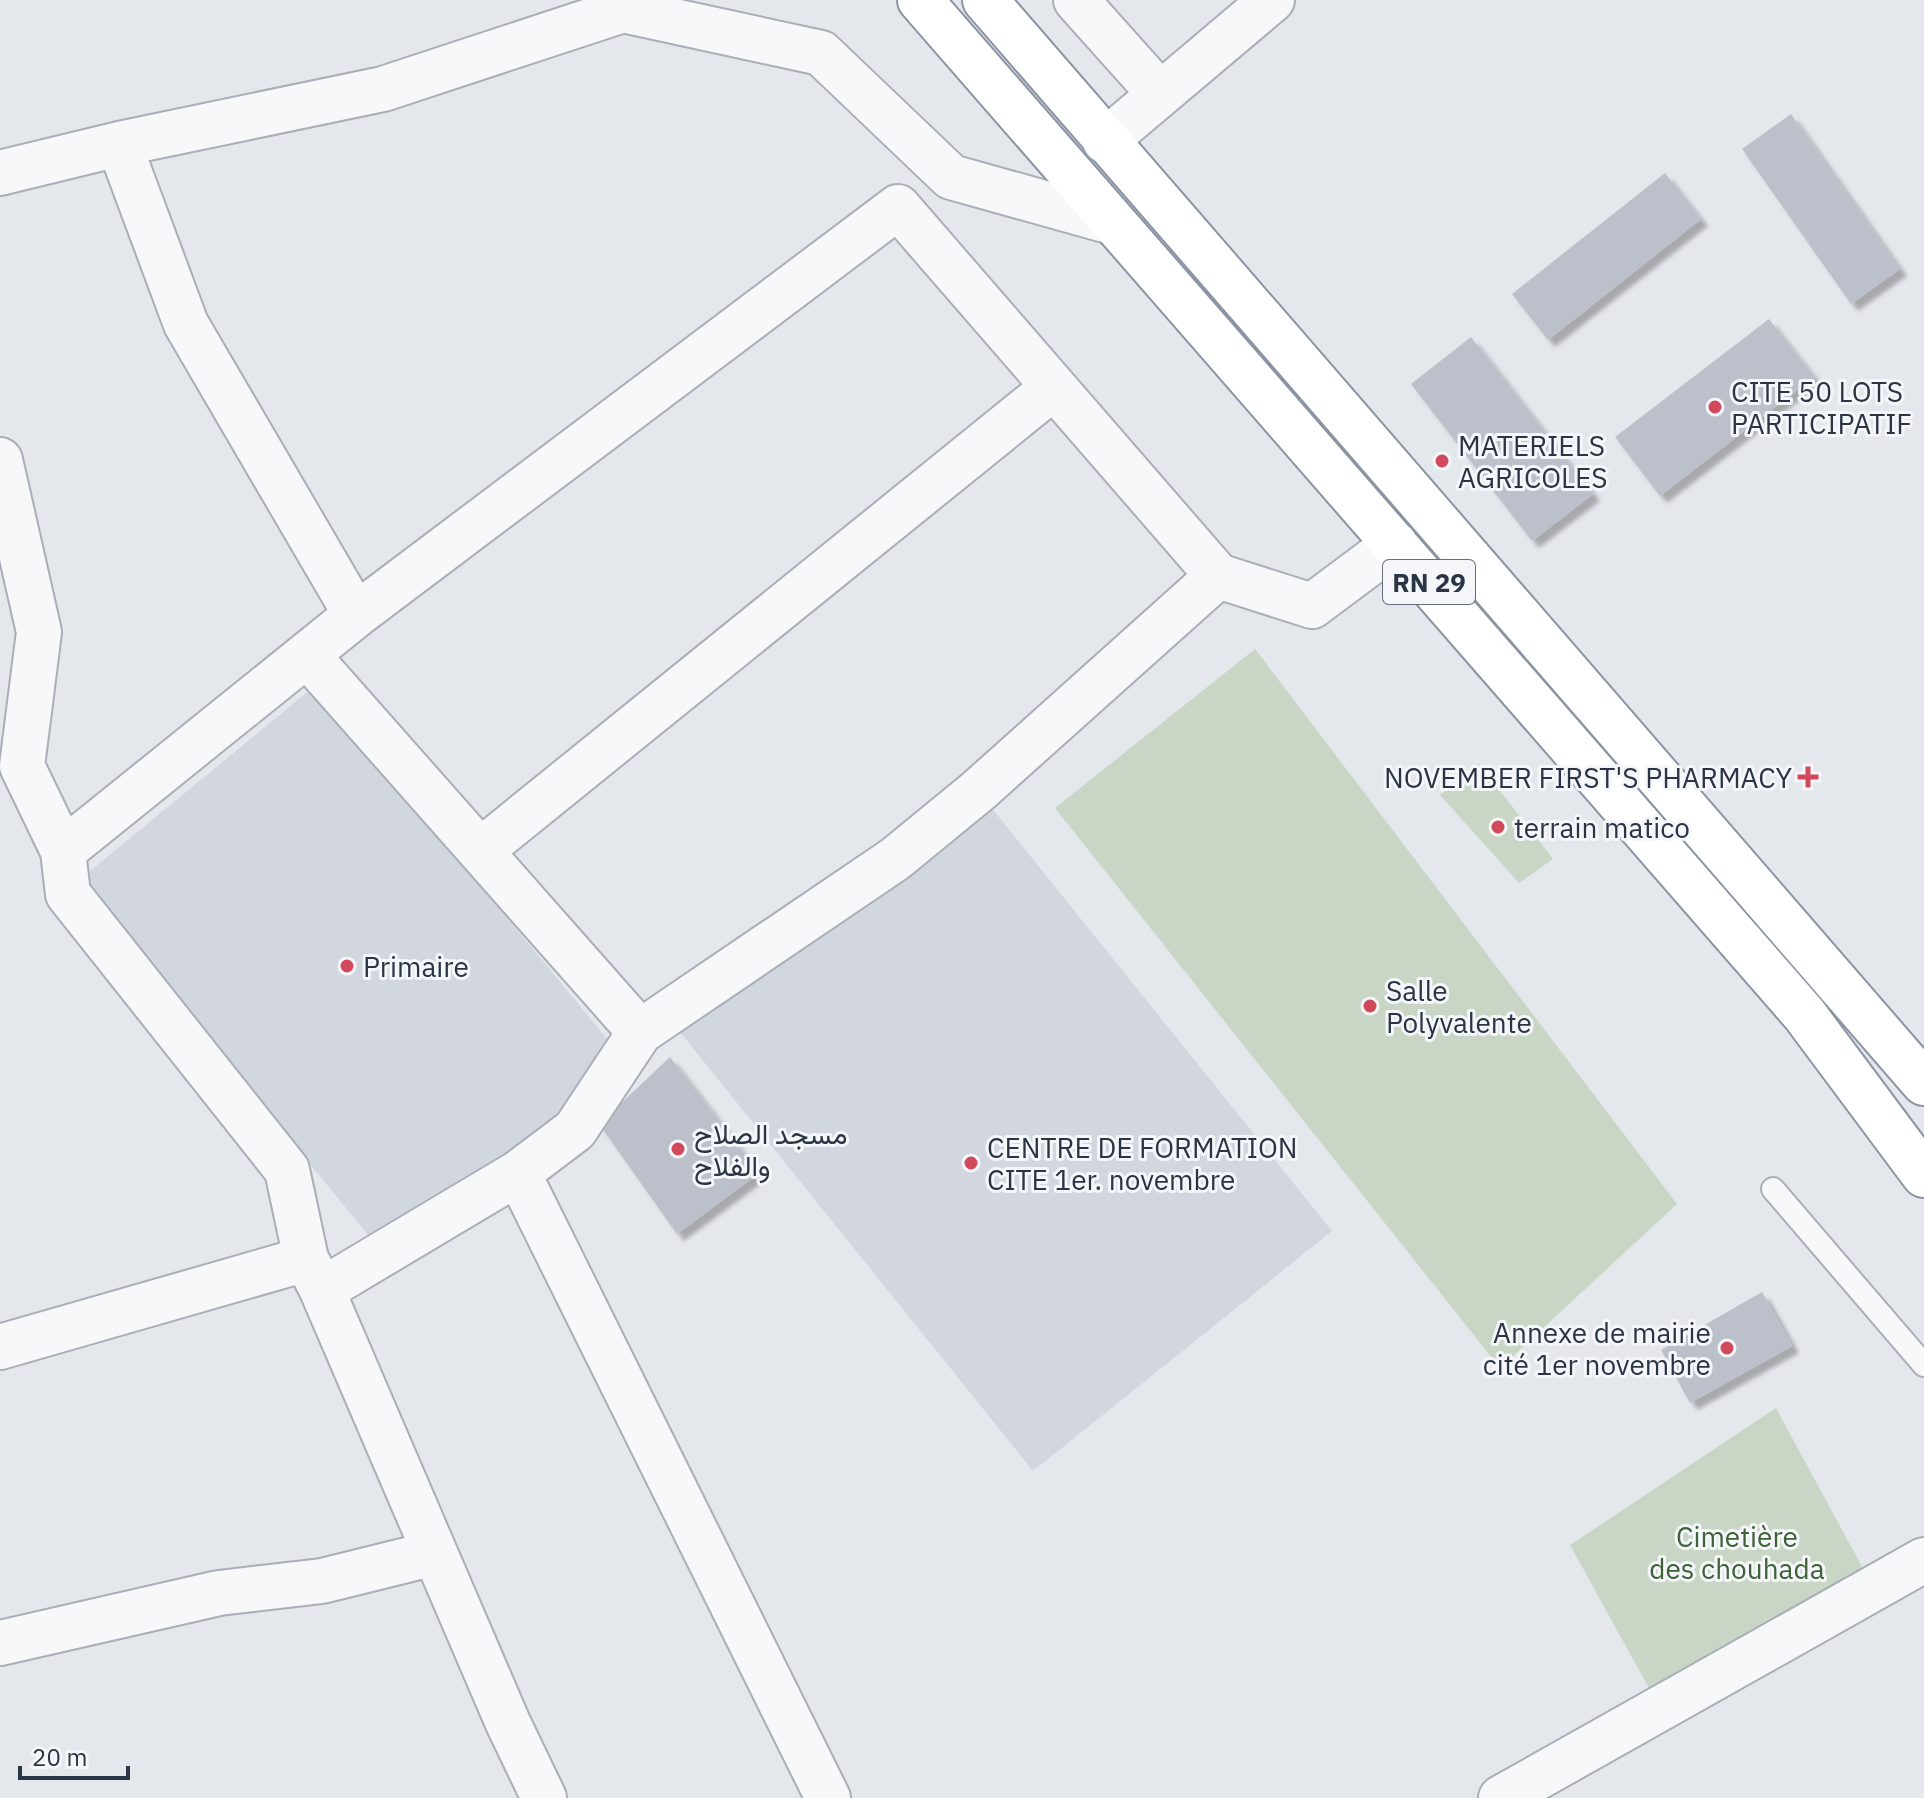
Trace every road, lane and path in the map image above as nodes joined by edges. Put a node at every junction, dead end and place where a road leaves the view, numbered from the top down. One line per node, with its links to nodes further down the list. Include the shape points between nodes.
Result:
1 (920, 0): 10 (highway, RN 29)
2 (985, 0): 7 (highway)
3 (1076, 0): 6 (street)
4 (1272, 0): 6 (street)
5 (624, 5): 8 (street, via 383,89); 10 (street, via 821,53 951,177)
6 (1160, 94): 7 (street)
7 (1105, 141): 20 (highway)
8 (119, 144): 9 (street); 15 (street, via 186,324)
9 (0, 173)
10 (1112, 222): 13 (highway, RN 29)
11 (1054, 387): 14 (street); 15 (street, via 898,207); 18 (street)
12 (0, 460): 17 (street, via 39,632 22,766)
13 (1395, 544): 14 (street, via 1312,606); 22 (highway, RN 29, via 1804,1014)
14 (1218, 576): 19 (street, via 895,859)
15 (356, 615): 16 (street)
16 (307, 655): 17 (street); 18 (street)
17 (63, 851): 24 (street, via 68,894 287,1170)
18 (480, 851): 19 (street)
19 (640, 1032): 21 (street, via 575,1130)
20 (1924, 1083)
21 (518, 1173): 24 (street); 31 (street)
22 (1924, 1175)
23 (1773, 1189): 26 (lane)
24 (314, 1275): 25 (street); 27 (street)
25 (0, 1347)
26 (1924, 1365)
27 (435, 1553): 29 (street, via 322,1581 219,1593); 30 (street)
28 (1924, 1560): 32 (street)
29 (0, 1643)
30 (544, 1798)
31 (828, 1798)
32 (1501, 1798)

